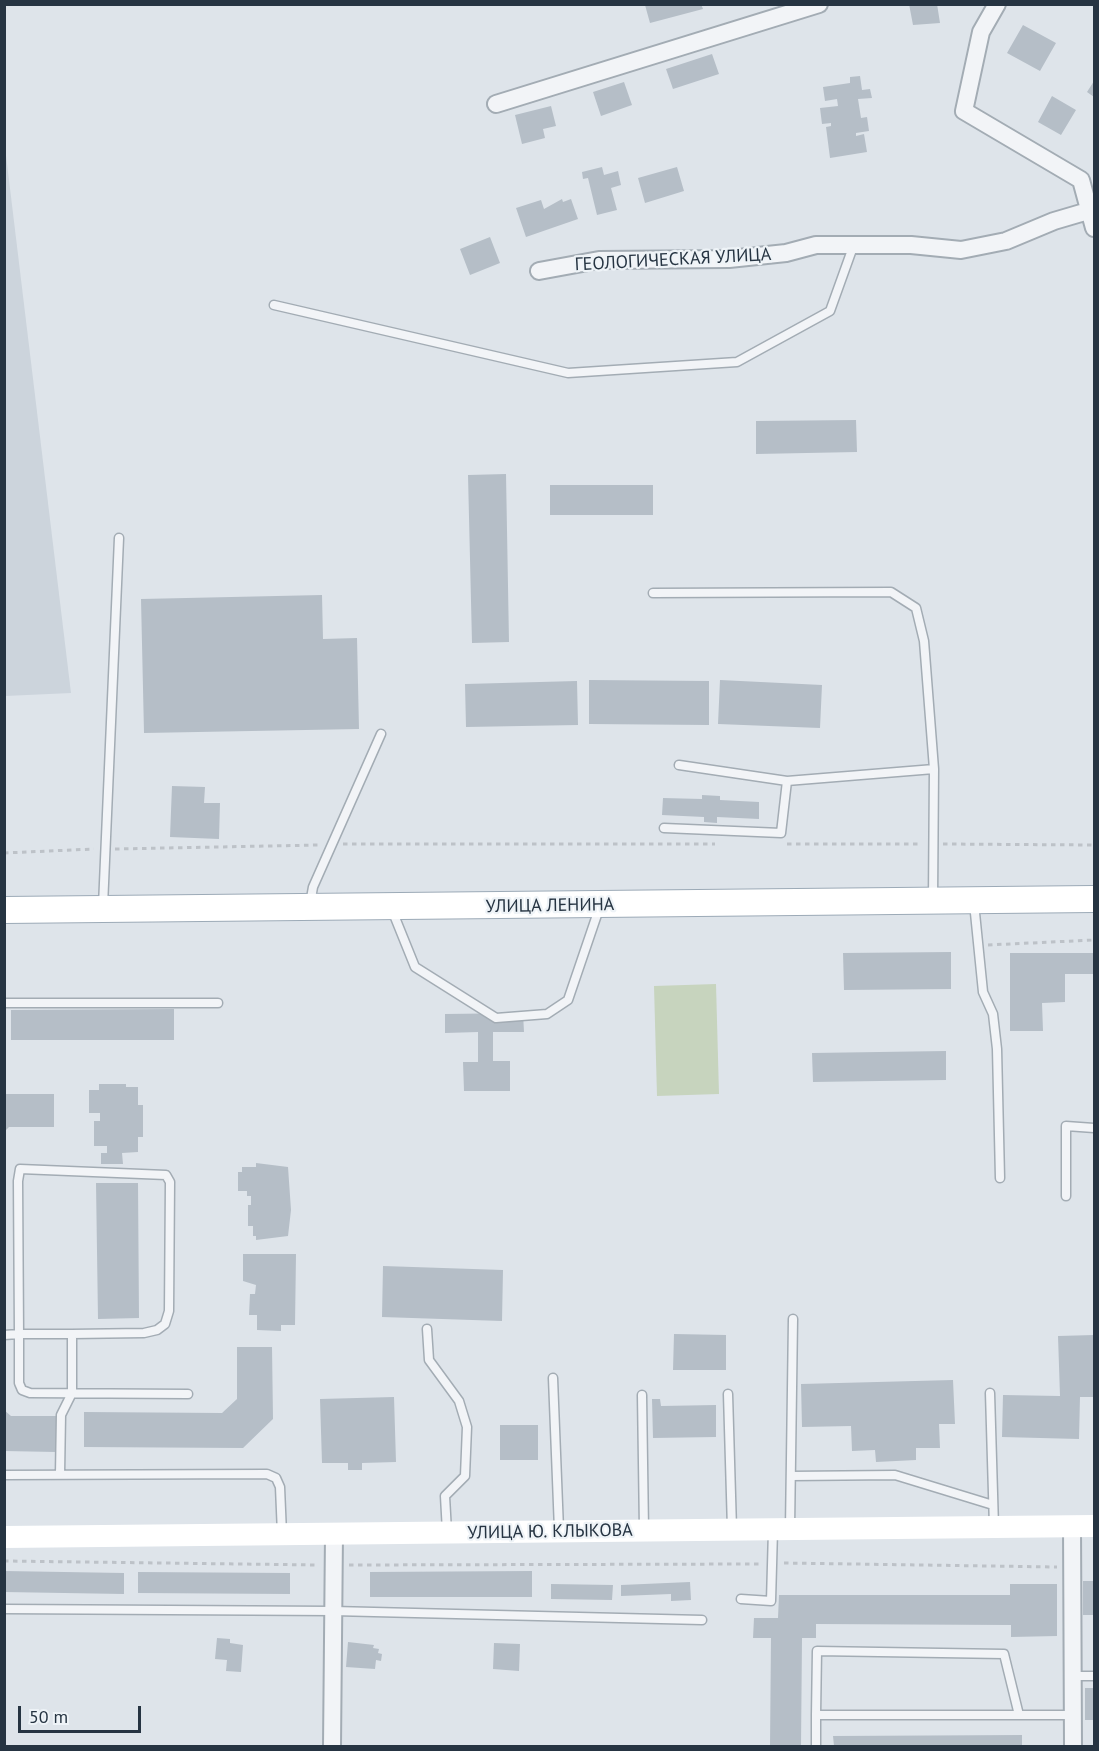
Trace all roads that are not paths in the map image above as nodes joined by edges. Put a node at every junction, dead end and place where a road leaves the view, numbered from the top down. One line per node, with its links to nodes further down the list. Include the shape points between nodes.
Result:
1 (819, 4): 3 (street)
2 (997, 4): 4 (street, via 981,32 964,111 1081,180)
3 (496, 104)
4 (1091, 206): 5 (street); 6 (street, ГЕОЛОГИЧЕСКАЯ УЛИЦА, via 1006,241 961,250 911,245)
5 (1095, 228)
6 (853, 247): 7 (street, ГЕОЛОГИЧЕСКАЯ УЛИЦА, via 816,245 786,253 729,259 599,260); 8 (lane, via 830,311 737,363 568,373)
7 (539, 271)
8 (274, 305)
9 (119, 537): 23 (lane)
10 (653, 593): 13 (lane, via 891,592 916,608 924,641)
11 (381, 734): 21 (lane, via 313,887)
12 (679, 765): 14 (lane)
13 (934, 769): 14 (lane); 18 (lane)
14 (787, 781): 15 (lane, via 782,833)
15 (664, 828)
16 (974, 899): 17 (main road, УЛИЦА ЛЕНИНА); 18 (main road, УЛИЦА ЛЕНИНА); 27 (lane, via 983,992 993,1014 997,1049)
17 (1095, 899)
18 (933, 900): 19 (main road, УЛИЦА ЛЕНИНА)
19 (600, 906): 20 (main road, УЛИЦА ЛЕНИНА); 20 (lane, via 568,1000 548,1014 496,1018 415,967)
20 (391, 908): 21 (main road, УЛИЦА ЛЕНИНА)
21 (310, 909): 23 (main road, УЛИЦА ЛЕНИНА)
22 (4, 910): 23 (main road, УЛИЦА ЛЕНИНА)
23 (102, 910)
24 (4, 1003): 25 (lane)
25 (218, 1004)
26 (1095, 1128): 28 (lane, via 1066,1126)
27 (1000, 1178)
28 (1066, 1196)
29 (793, 1319): 42 (lane)
30 (427, 1329): 50 (lane, via 429,1360 459,1401 467,1427 465,1476 445,1496)
31 (19, 1334): 32 (lane); 32 (lane, via 20,1169 166,1175 170,1182 169,1311 165,1324 144,1333); 33 (lane); 35 (lane, via 22,1390)
32 (72, 1334): 35 (lane)
33 (4, 1335)
34 (553, 1378): 49 (lane)
35 (72, 1393): 37 (lane); 40 (lane, via 61,1415)
36 (990, 1393): 43 (lane)
37 (188, 1394)
38 (728, 1394): 47 (lane)
39 (642, 1395): 48 (lane)
40 (60, 1473): 41 (lane); 51 (lane, via 267,1474 276,1478 280,1487)
41 (4, 1475)
42 (791, 1476): 43 (lane, via 895,1475); 46 (lane)
43 (993, 1505): 45 (lane)
44 (1084, 1526): 45 (main road, УЛИЦА Ю. КЛЫКОВА); 58 (street, via 1073,1567)
45 (994, 1527): 46 (main road, УЛИЦА Ю. КЛЫКОВА)
46 (781, 1529): 47 (main road, УЛИЦА Ю. КЛЫКОВА); 54 (lane, via 772,1564 771,1601)
47 (732, 1530): 48 (main road, УЛИЦА Ю. КЛЫКОВА)
48 (644, 1531): 49 (main road, УЛИЦА Ю. КЛЫКОВА)
49 (559, 1532): 50 (main road, УЛИЦА Ю. КЛЫКОВА)
50 (447, 1533): 52 (main road, УЛИЦА Ю. КЛЫКОВА)
51 (282, 1534): 52 (main road, УЛИЦА Ю. КЛЫКОВА); 53 (main road, УЛИЦА Ю. КЛЫКОВА)
52 (334, 1534): 56 (street)
53 (4, 1537)
54 (741, 1599)
55 (4, 1609): 56 (lane)
56 (333, 1611): 57 (lane); 63 (street)
57 (702, 1620)
58 (1073, 1676): 59 (lane); 62 (street)
59 (1095, 1676)
60 (816, 1715): 61 (lane); 61 (lane, via 817,1652 1004,1654); 64 (lane)
61 (1019, 1715): 62 (lane)
62 (1074, 1715): 65 (street)
63 (332, 1746)
64 (816, 1746)
65 (1073, 1746)

